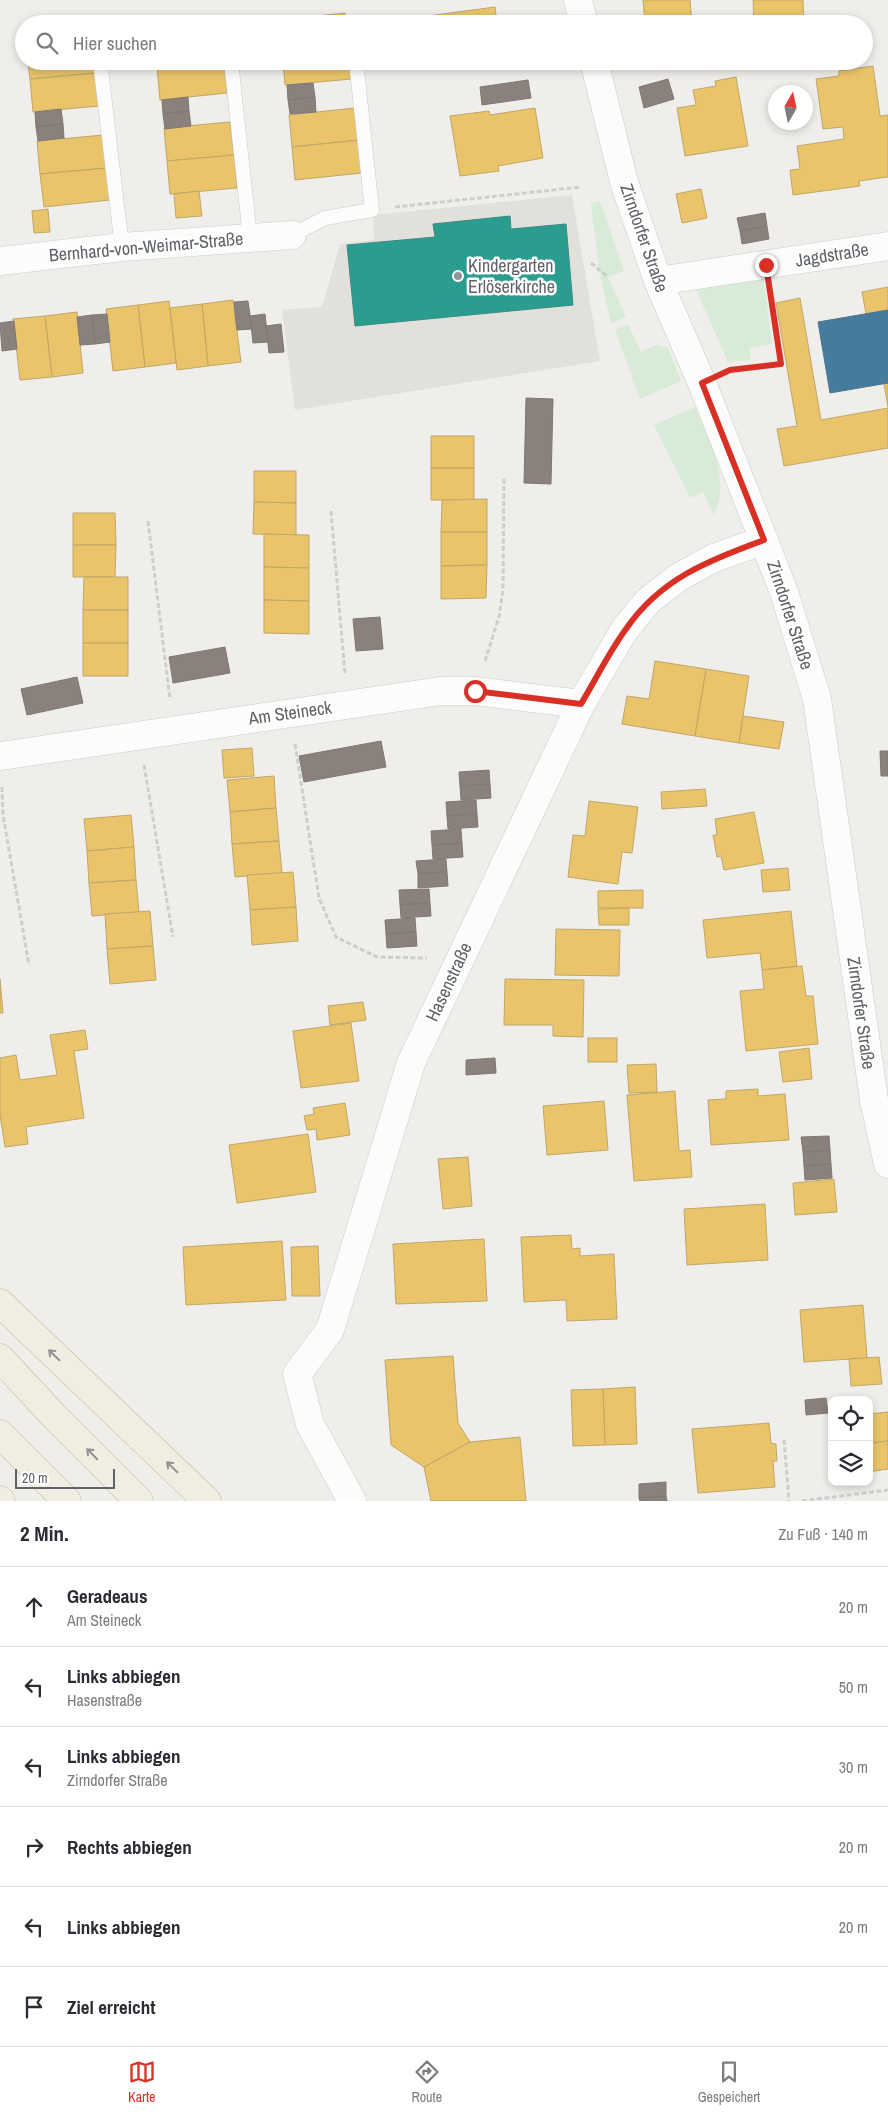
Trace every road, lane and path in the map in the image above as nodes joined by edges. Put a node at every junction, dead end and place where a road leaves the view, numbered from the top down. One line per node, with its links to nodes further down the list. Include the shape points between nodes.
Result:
1 (578, 0): 2 (street)
2 (582, 15)
3 (101, 70): 12 (lane)
4 (232, 70): 10 (lane)
5 (357, 70): 8 (lane)
6 (596, 70): 17 (street, Zirndorfer Straße, via 624,182)
7 (580, 187): 8 (path)
8 (372, 210): 9 (lane, via 325,218)
9 (292, 235): 10 (street, Bernhard-von-Weimar-Straße)
10 (250, 237): 12 (street, Bernhard-von-Weimar-Straße)
11 (888, 246): 15 (street, Jagdstraße)
12 (122, 247): 13 (street, Bernhard-von-Weimar-Straße)
13 (0, 261)
14 (591, 263): 16 (path)
15 (766, 265): 17 (street, Jagdstraße); 18 (path, via 781,364 730,370)
16 (608, 277)
17 (658, 281): 18 (street, Zirndorfer Straße)
18 (702, 383): 22 (street, Zirndorfer Straße)
19 (504, 477): 23 (path, via 504,590 499,617)
20 (331, 511): 24 (path)
21 (148, 521): 27 (path)
22 (764, 540): 25 (street, Hasenstraße, via 714,558 679,577 648,601 626,629); 33 (street, Zirndorfer Straße, via 784,592 816,700 874,1100)
23 (475, 691): 24 (street, Am Steineck, via 441,691); 25 (street, Am Steineck)
24 (347, 704): 26 (street, Am Steineck)
25 (581, 704): 31 (street, Hasenstraße)
26 (290, 712): 27 (street, Am Steineck); 31 (path, via 318,898 336,937 377,957)
27 (174, 730): 28 (street, Am Steineck)
28 (138, 735): 29 (street, Am Steineck); 30 (path)
29 (1, 756): 32 (path, via 3,815)
30 (173, 937)
31 (460, 960): 42 (street, Hasenstraße, via 411,1063 330,1330 297,1374 310,1424)
32 (29, 965)
33 (888, 1164)
34 (0, 1303): 41 (highway, one-way to 34)
35 (0, 1358): 40 (highway, one-way to 35)
36 (0, 1434): 39 (highway)
37 (784, 1440): 43 (path)
38 (888, 1490): 44 (path)
39 (67, 1501)
40 (139, 1501)
41 (207, 1501)
42 (352, 1501)
43 (788, 1501)
44 (802, 1501)

